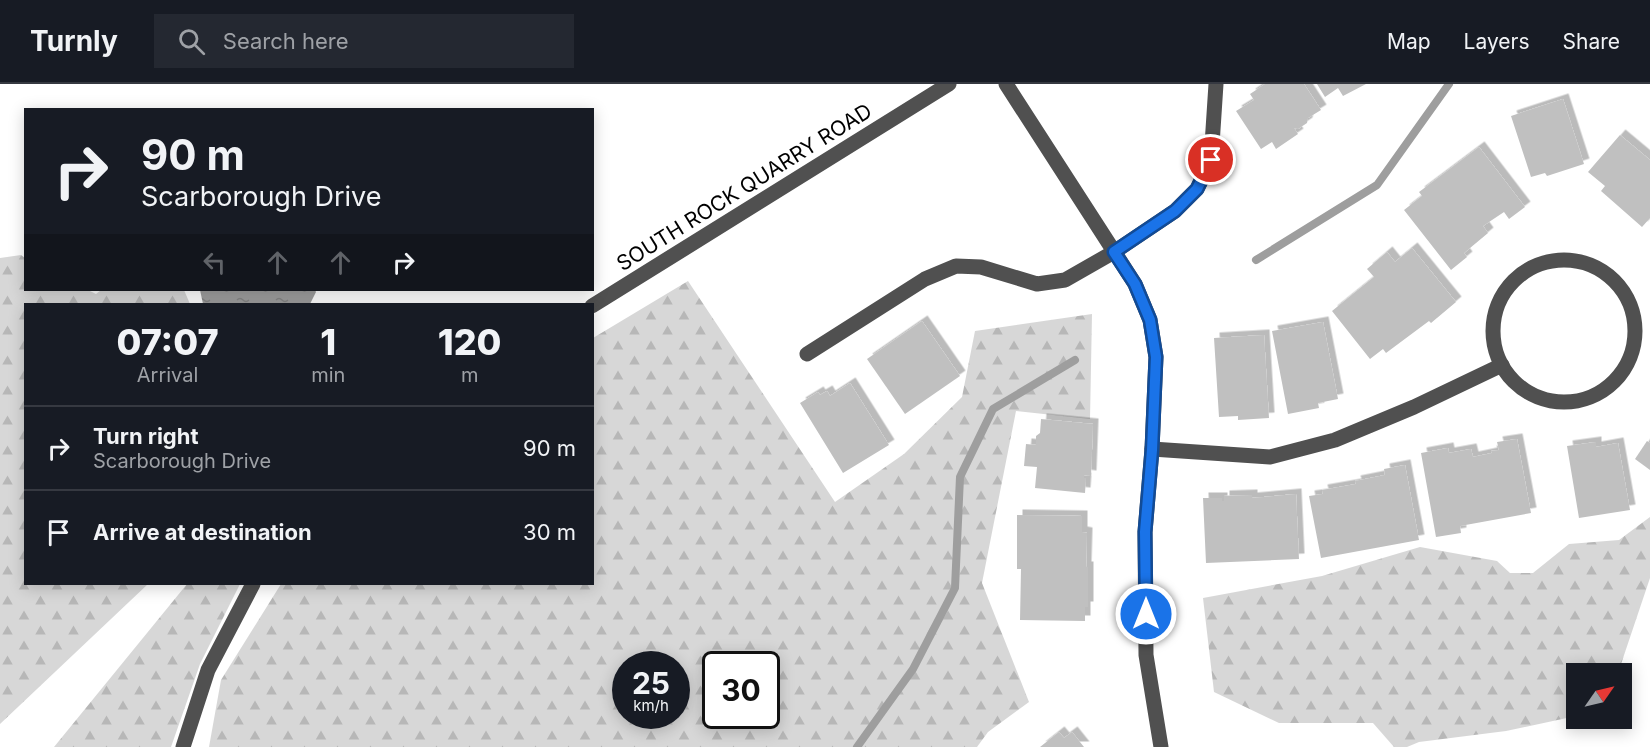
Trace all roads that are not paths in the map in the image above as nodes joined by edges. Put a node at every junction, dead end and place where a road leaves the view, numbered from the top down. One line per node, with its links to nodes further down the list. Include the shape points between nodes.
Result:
1 (949, 84): 5 (street, SOUTH ROCK QUARRY ROAD)
2 (1006, 84): 4 (street)
3 (1216, 84): 4 (street, via 1211,160 1197,189 1175,211)
4 (1114, 252): 6 (street, via 1065,280 1037,284 981,267 956,266 925,279); 8 (street, via 1135,284 1150,320 1156,357)
5 (594, 305)
6 (807, 354)
7 (1502, 365): 7 (street, via 1516,383 1536,396 1558,402 1582,400 1603,390 1626,364 1635,330 1631,307 1619,287 1602,271 1581,261 1557,259 1534,265 1515,278 1501,297 1494,319 1494,343); 8 (street, via 1335,440 1270,457)
8 (1152, 450): 11 (street, via 1145,532 1146,655)
9 (252, 585): 10 (street, via 208,670)
10 (183, 747)
11 (1161, 747)

